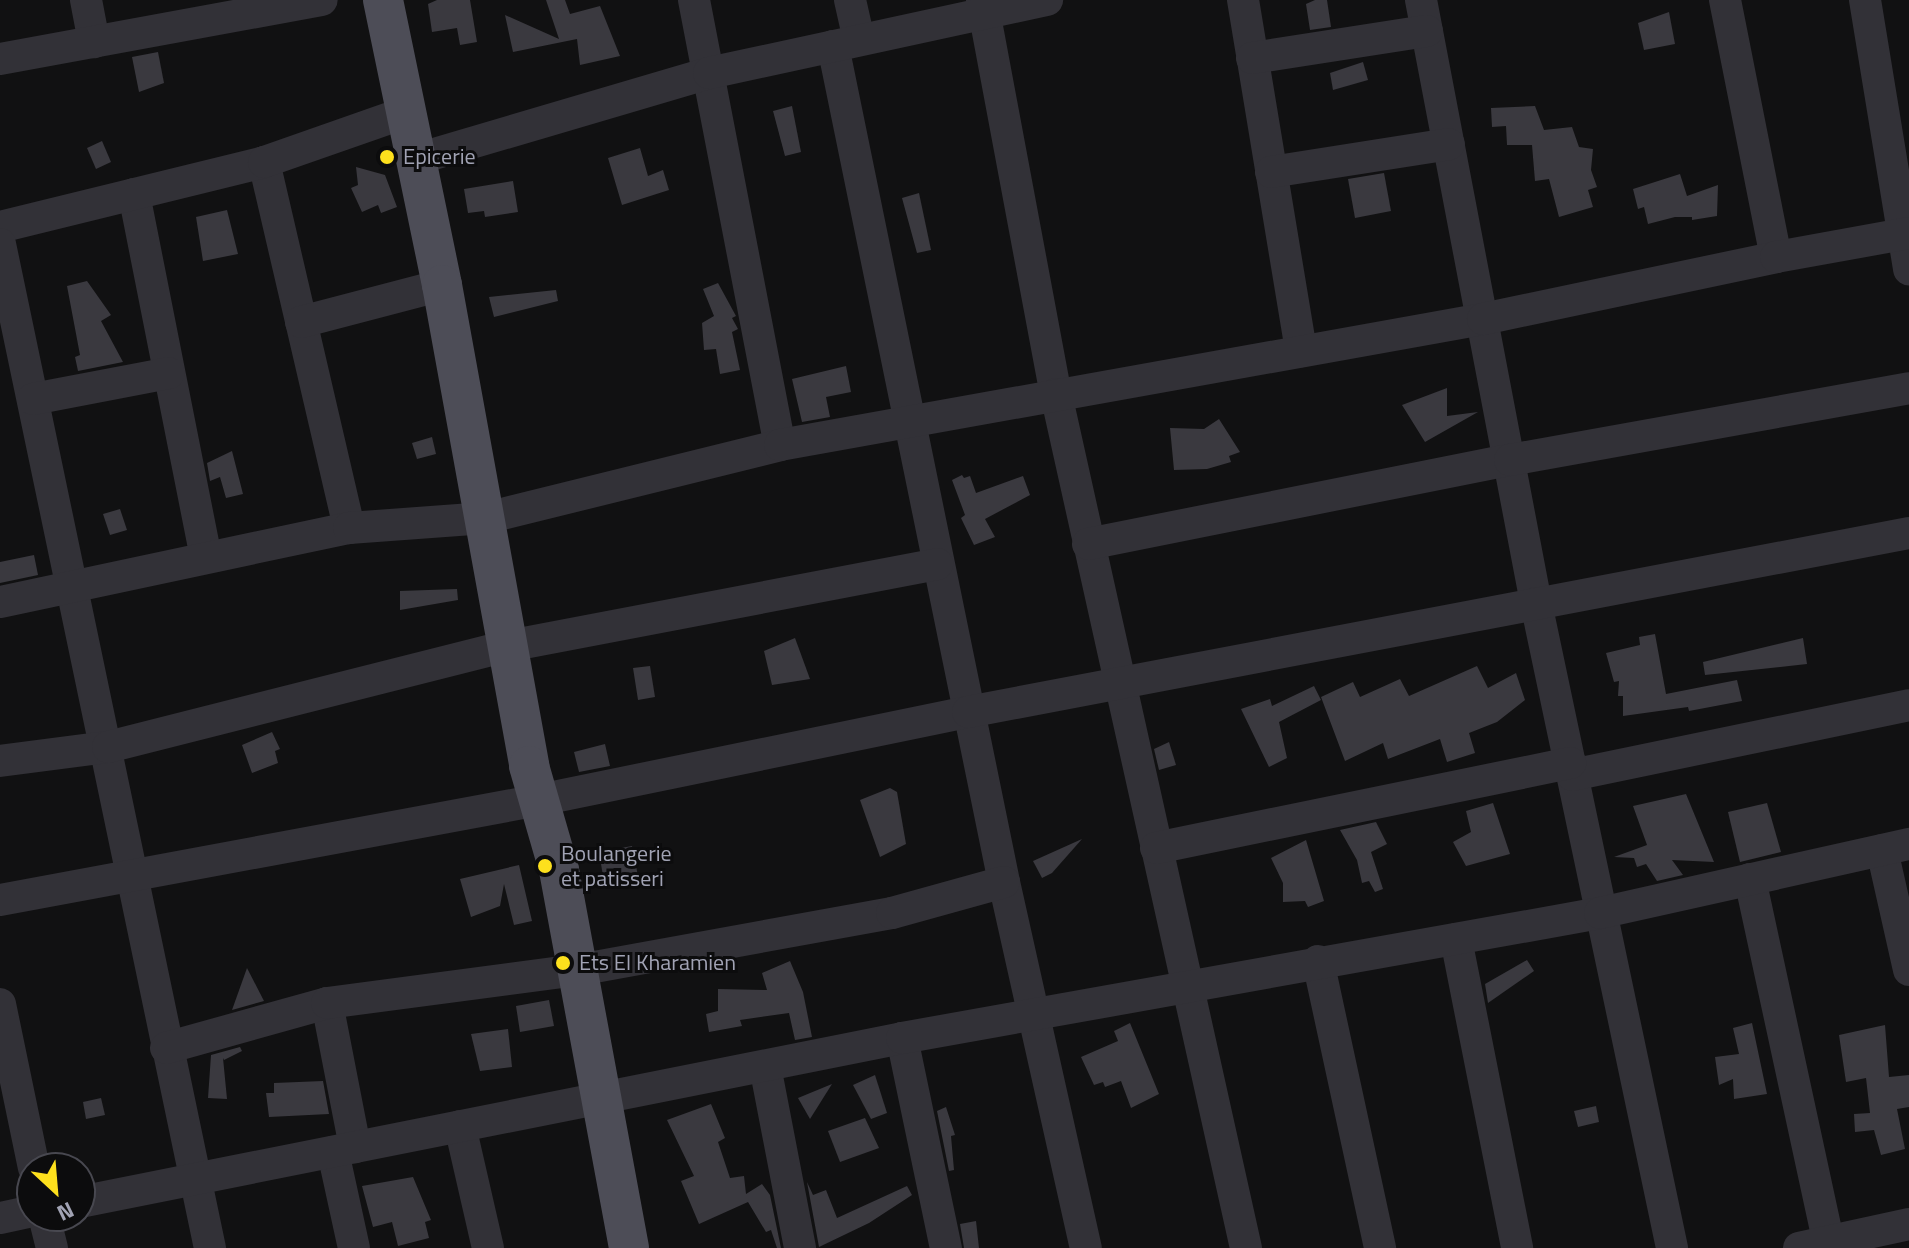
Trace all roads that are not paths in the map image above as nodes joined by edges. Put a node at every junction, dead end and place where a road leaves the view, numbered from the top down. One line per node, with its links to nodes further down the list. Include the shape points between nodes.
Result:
1 (86, 0): 13 (street)
2 (322, 0): 11 (street)
3 (383, 0): 18 (main road)
4 (694, 0): 17 (street)
5 (850, 0): 14 (street)
6 (1047, 0): 10 (street)
7 (1243, 0): 15 (street)
8 (1725, 0): 27 (street)
9 (1865, 0): 25 (street)
10 (983, 6): 14 (street); 35 (street)
11 (232, 9): 13 (street)
12 (1424, 16): 15 (street); 19 (street)
13 (94, 42): 16 (street)
14 (846, 43): 17 (street); 37 (street)
15 (1252, 58): 22 (street)
16 (0, 59)
17 (709, 73): 20 (street); 38 (street)
18 (407, 112): 20 (main road); 21 (street)
19 (1449, 144): 22 (street); 30 (street)
20 (417, 159): 29 (main road)
21 (264, 162): 23 (street); 31 (street)
22 (1271, 172): 32 (street)
23 (134, 194): 24 (street); 33 (street)
24 (0, 227)
25 (1906, 234): 27 (street); 28 (street)
26 (0, 244): 36 (street)
27 (1776, 257): 30 (street)
28 (1909, 269)
29 (442, 285): 31 (street); 40 (main road)
30 (1483, 319): 32 (street); 39 (street)
31 (301, 322): 41 (street)
32 (1301, 351): 35 (street)
33 (169, 373): 36 (street); 44 (street)
34 (1909, 388): 39 (street)
35 (1056, 394): 37 (street); 43 (street)
36 (33, 399): 46 (street)
37 (910, 421): 38 (street); 45 (street)
38 (780, 445): 40 (street)
39 (1510, 460): 43 (street); 48 (street)
40 (486, 518): 41 (street); 49 (main road)
41 (349, 528): 44 (street)
42 (1909, 533): 48 (street)
43 (1088, 544): 50 (street)
44 (206, 557): 46 (street)
45 (937, 564): 49 (street); 52 (street)
46 (74, 589): 47 (street); 53 (street)
47 (0, 602)
48 (1536, 603): 50 (street); 55 (street)
49 (508, 646): 53 (street); 56 (main road)
50 (1118, 684): 52 (street); 58 (street)
51 (1909, 705): 55 (street)
52 (968, 712): 56 (street); 61 (street)
53 (108, 747): 54 (street); 59 (street)
54 (0, 761)
55 (1571, 769): 58 (street); 63 (street)
56 (539, 800): 59 (street); 66 (main road)
57 (1895, 847): 60 (street); 67 (street)
58 (1156, 848): 68 (street)
59 (130, 875): 62 (street); 73 (street)
60 (1750, 879): 63 (street); 84 (street)
61 (1004, 882): 66 (street, via 892,913); 71 (street)
62 (0, 900)
63 (1600, 913): 64 (street); 95 (street)
64 (1456, 939): 65 (street); 94 (street)
65 (1318, 961): 68 (street); 93 (street)
66 (578, 970): 69 (street); 76 (main road)
67 (1909, 970)
68 (1187, 986): 71 (street); 92 (street)
69 (327, 1003): 73 (street); 78 (street)
70 (0, 1004): 75 (street)
71 (1033, 1016): 72 (street); 91 (street)
72 (902, 1038): 74 (street); 90 (street)
73 (166, 1048): 80 (street)
74 (765, 1066): 76 (street); 89 (street)
75 (8, 1088): 79 (street)
76 (603, 1098): 77 (street); 88 (main road)
77 (460, 1126): 78 (street); 87 (street)
78 (344, 1150): 80 (street); 86 (street)
79 (29, 1152)
80 (195, 1179): 81 (street); 85 (street)
81 (96, 1199)
82 (1909, 1224): 83 (street)
83 (1866, 1240): 84 (street)
84 (1813, 1245)
85 (210, 1248)
86 (354, 1248)
87 (488, 1248)
88 (629, 1248)
89 (800, 1248)
90 (946, 1248)
91 (1086, 1248)
92 (1246, 1248)
93 (1380, 1248)
94 (1517, 1248)
95 (1672, 1248)

